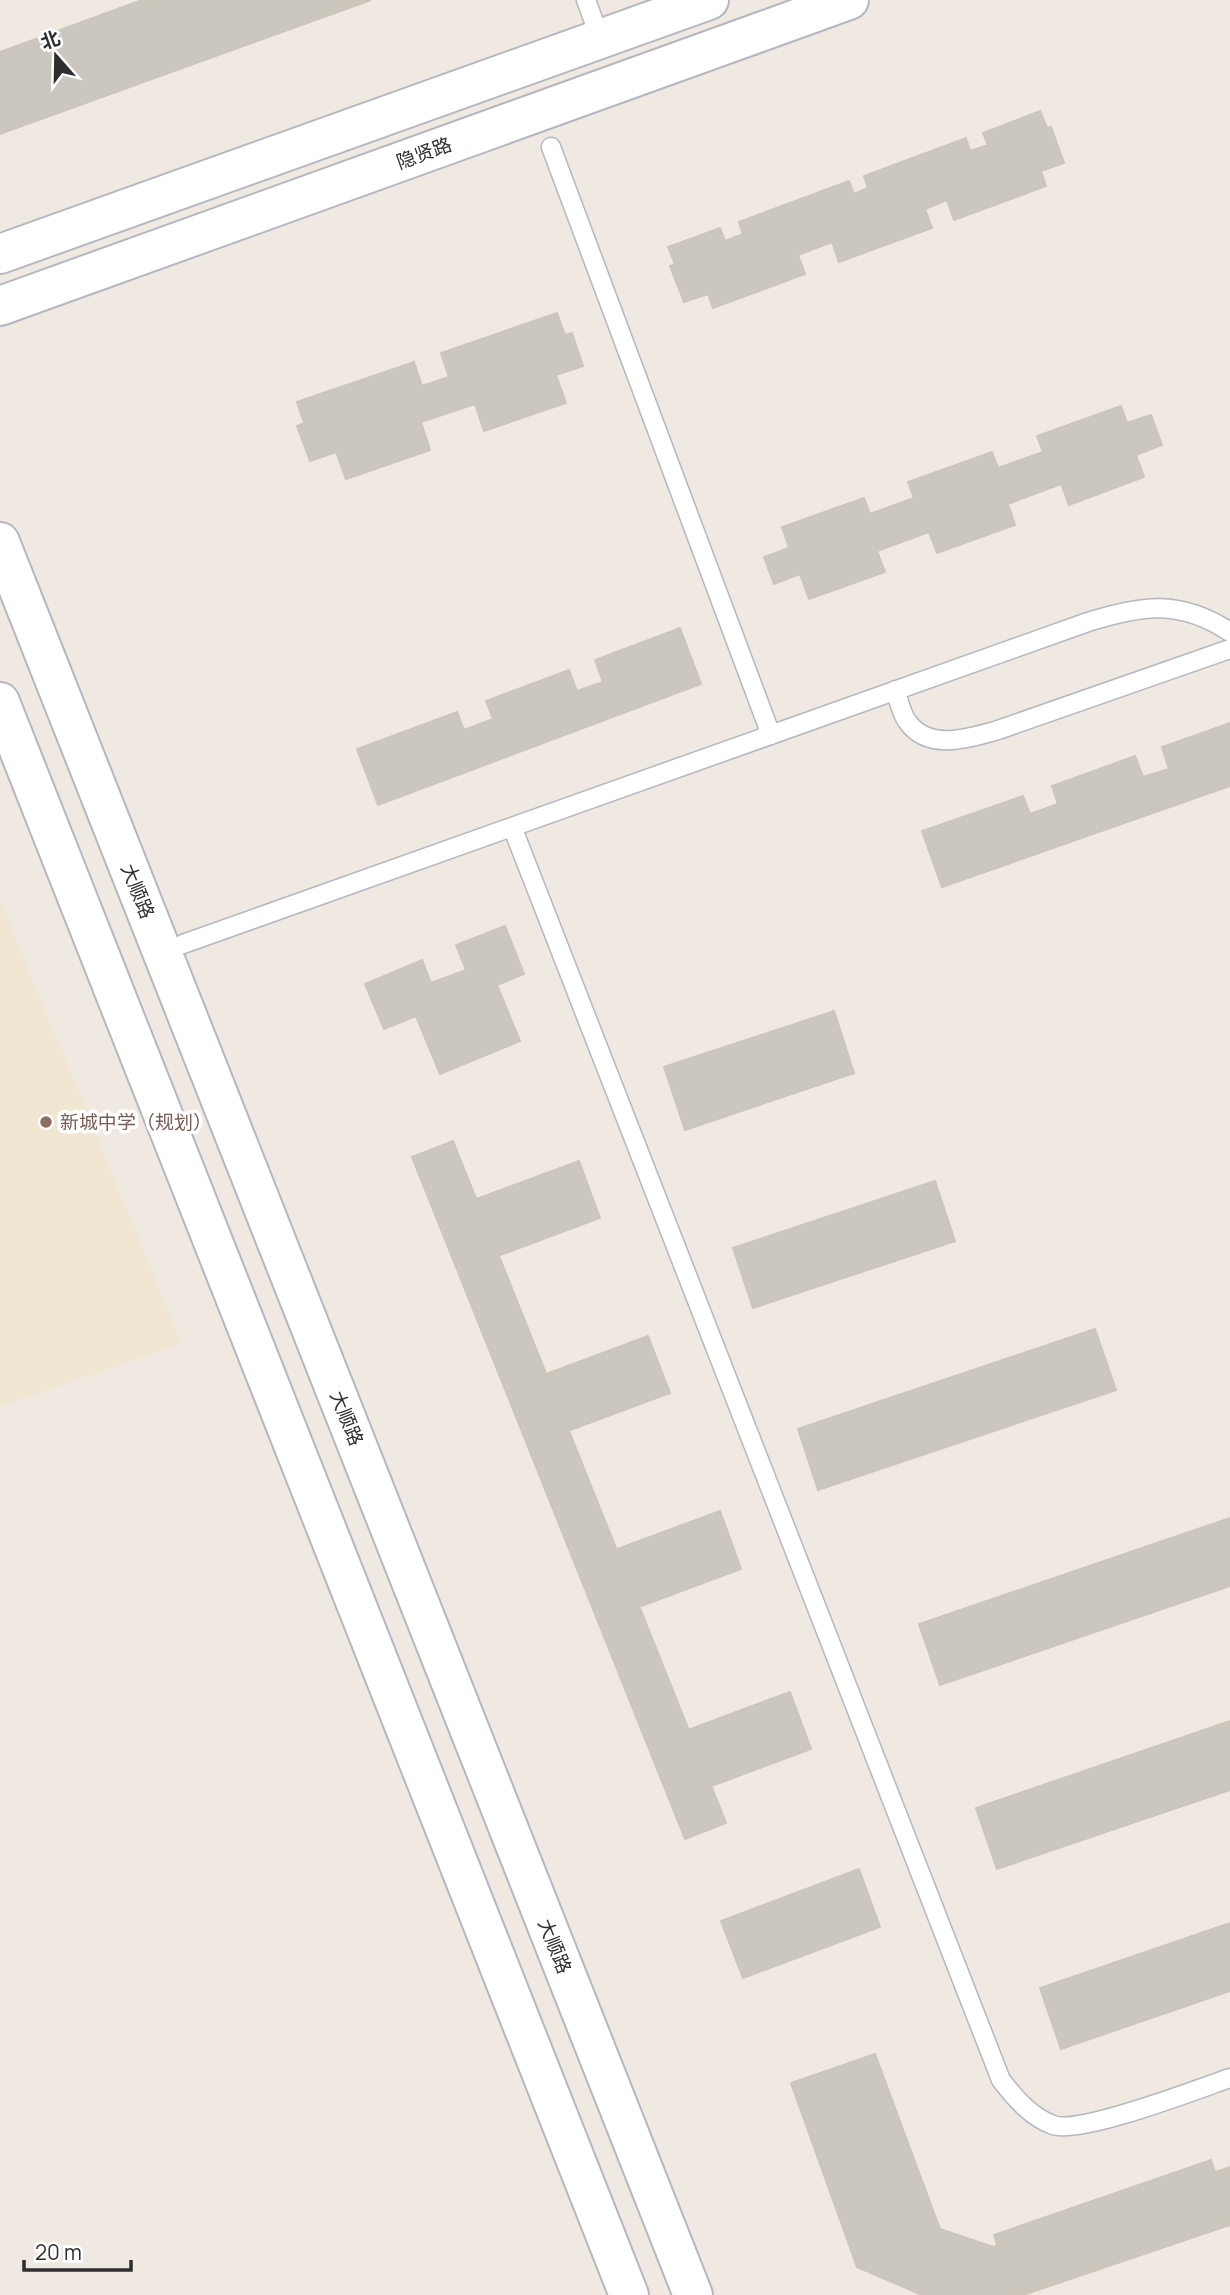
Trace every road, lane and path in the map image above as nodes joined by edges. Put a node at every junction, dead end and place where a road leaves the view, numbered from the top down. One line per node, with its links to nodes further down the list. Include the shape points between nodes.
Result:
1 (586, 0): 4 (lane)
2 (709, 0): 6 (street)
3 (849, 0): 7 (street, 隐贤路)
4 (597, 30)
5 (551, 147): 13 (lane)
6 (0, 254)
7 (0, 306)
8 (0, 542): 18 (street, 大顺路)
9 (1230, 632): 11 (lane, via 1205,618 1170,608 1128,609)
10 (1230, 649): 11 (lane, via 960,741 927,739 907,722)
11 (895, 690): 13 (lane)
12 (0, 702): 17 (street)
13 (771, 735): 15 (lane)
14 (513, 829): 16 (lane, via 1002,2080 1020,2105 1055,2126 1098,2123)
15 (184, 944)
16 (1230, 2078)
17 (629, 2295)
18 (693, 2295)

